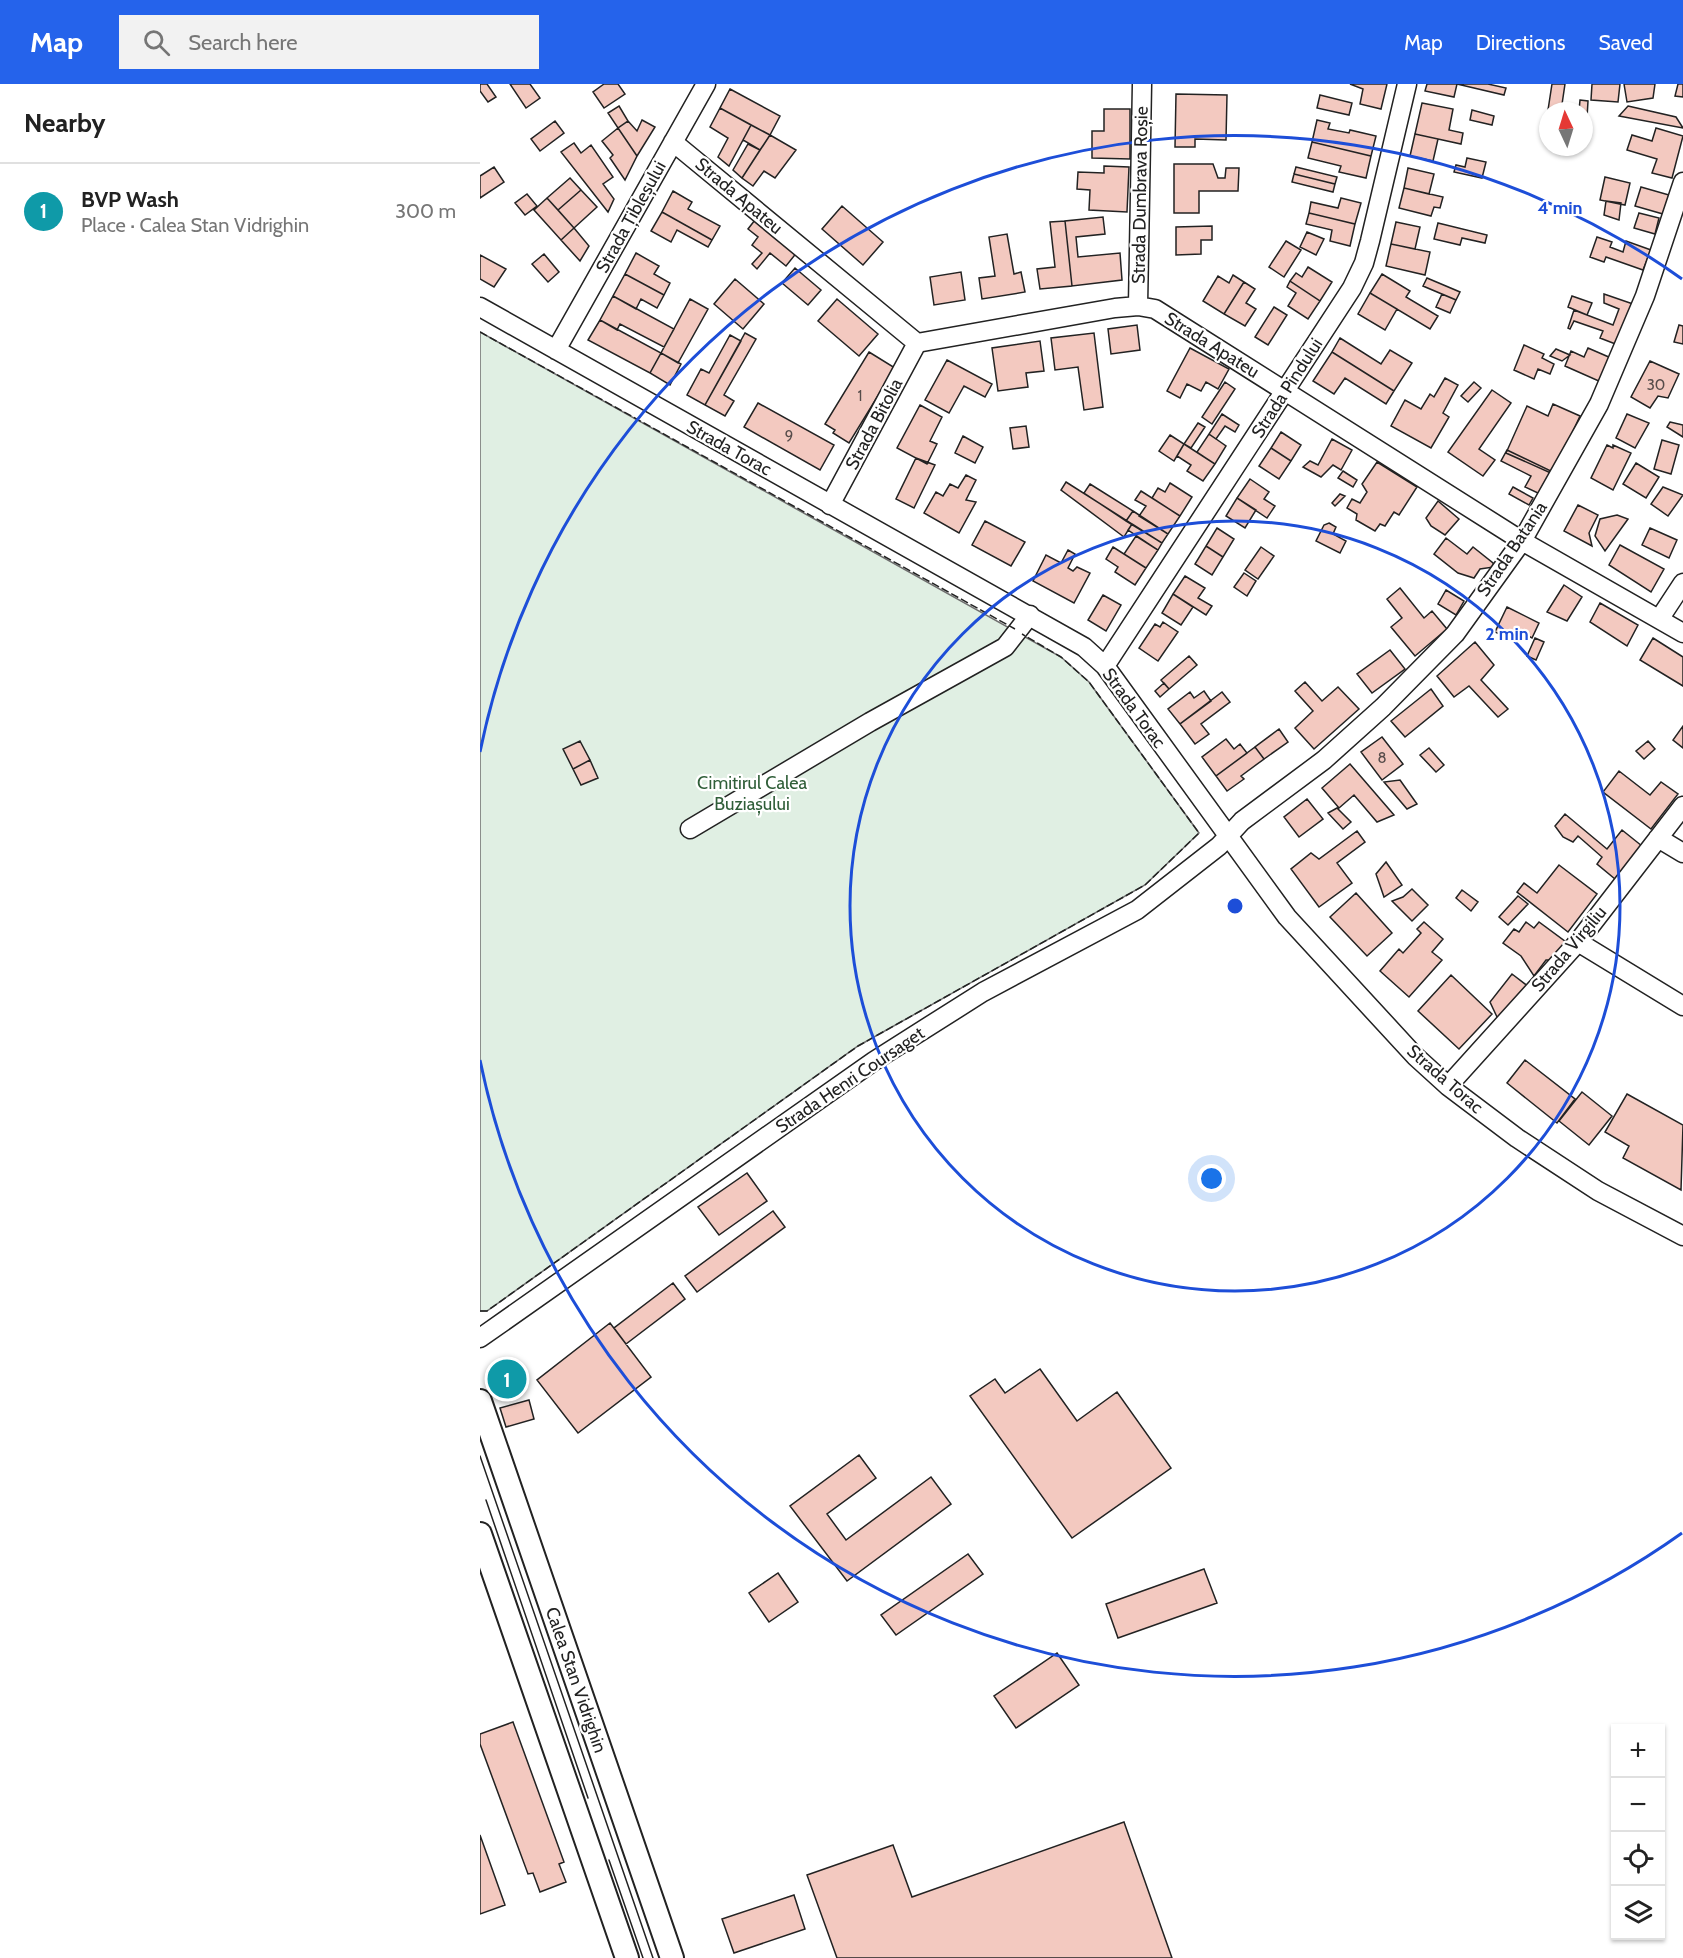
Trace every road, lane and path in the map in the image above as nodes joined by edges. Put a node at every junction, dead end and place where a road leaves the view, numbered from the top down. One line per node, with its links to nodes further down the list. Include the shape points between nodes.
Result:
1 (706, 84): 4 (street, Strada Țibleșului)
2 (1142, 84): 6 (street, Strada Dumbrava Roșie)
3 (1407, 84): 10 (street, Strada Pindului, via 1364,263)
4 (673, 142): 8 (street, Strada Apateu); 9 (street, Strada Țibleșului)
5 (1683, 182): 12 (street, Strada Batania, via 1645,296 1599,404)
6 (1138, 306): 8 (street, Strada Apateu); 10 (street, Strada Apateu, via 1155,309)
7 (480, 307): 9 (street, Strada Torac)
8 (917, 343): 11 (street, Strada Bitolia)
9 (556, 350): 11 (street, Strada Torac)
10 (1285, 392): 12 (street, Strada Apateu); 17 (street, Strada Pindului)
11 (830, 505): 14 (street, Strada Torac)
12 (1522, 541): 15 (street, Strada Apateu); 20 (street, Strada Batania, via 1455,634 1424,667 1324,760)
13 (1683, 583): 15 (street)
14 (1030, 615): 17 (street, Strada Torac, via 1084,647); 19 (street, via 1005,647)
15 (1660, 618): 16 (street, Strada Apateu)
16 (1683, 633)
17 (1105, 666): 20 (street, Strada Torac)
18 (1683, 806): 21 (street, Strada Virgiliu)
19 (690, 829)
20 (1227, 836): 25 (street, Strada Torac, via 1287,917 1367,1006); 27 (street, Strada Henri Coursaget, via 1205,858 1137,909 983,992 874,1061)
21 (1658, 838): 22 (street); 23 (street, Strada Virgiliu)
22 (1683, 853)
23 (1578, 942): 24 (street); 25 (street, Strada Virgiliu)
24 (1683, 1006)
25 (1448, 1086): 26 (street, Strada Torac, via 1517,1138 1598,1191)
26 (1683, 1236)
27 (480, 1338)
28 (480, 1401): 31 (main road, Calea Stan Vidrighin)
29 (480, 1534): 30 (main road)
30 (627, 1958)
31 (672, 1958)

